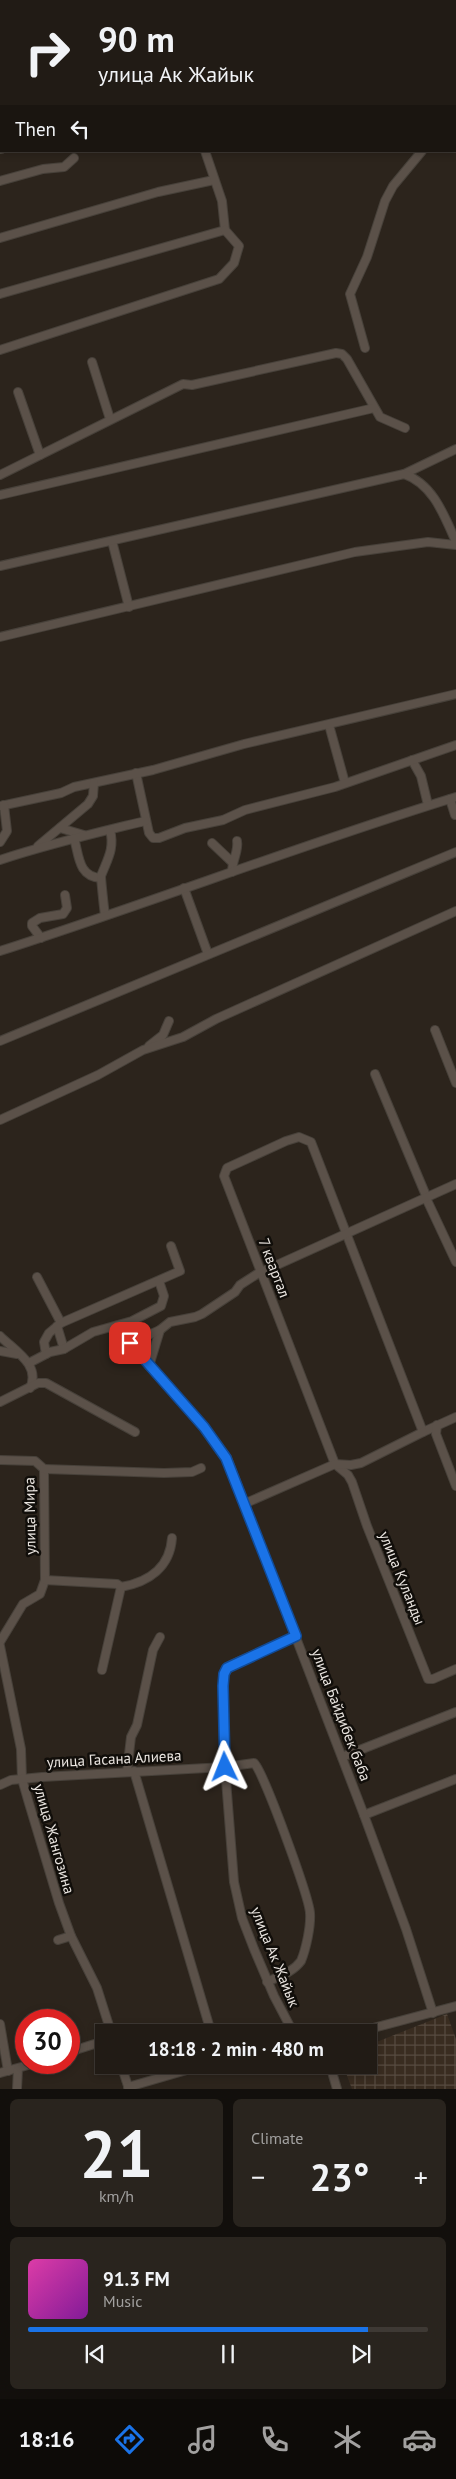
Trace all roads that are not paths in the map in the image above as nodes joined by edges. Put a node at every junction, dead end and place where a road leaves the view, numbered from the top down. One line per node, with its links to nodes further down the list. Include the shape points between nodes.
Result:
1 (206, 152): 4 (street)
2 (421, 152): 9 (street, via 392,186 350,294)
3 (74, 158): 5 (street, via 64,167)
4 (214, 180): 6 (street, via 222,201); 7 (street, via 158,192)
5 (0, 181)
6 (224, 230): 8 (street); 10 (street, via 239,246 234,263 219,279)
7 (0, 238)
8 (0, 294)
9 (365, 348)
10 (0, 350)
11 (92, 362): 14 (street)
12 (18, 392): 17 (street)
13 (374, 408): 14 (street, via 347,359 336,353 209,382 183,384); 15 (street, via 387,422); 20 (street)
14 (110, 419): 17 (street)
15 (405, 428)
16 (456, 449): 19 (street)
17 (40, 455): 18 (street)
18 (0, 474)
19 (404, 474): 21 (street); 22 (street, via 430,492)
20 (0, 495)
21 (112, 541): 23 (street); 24 (street)
22 (456, 543): 24 (street, via 428,542 355,552)
23 (0, 566)
24 (129, 607): 25 (street)
25 (0, 637)
26 (456, 694): 27 (street)
27 (329, 725): 30 (street); 32 (street)
28 (456, 745): 29 (street)
29 (412, 760): 32 (street); 34 (street, via 421,776)
30 (136, 773): 31 (street); 37 (street)
31 (94, 783): 35 (street); 38 (street, via 94,796 88,804)
32 (345, 783): 37 (street, via 159,838 153,838)
33 (453, 798): 34 (street); 36 (street)
34 (428, 805): 49 (street)
35 (2, 806): 43 (street, via 7,831)
36 (455, 815)
37 (145, 821): 39 (street)
38 (60, 828): 40 (street); 45 (street)
39 (110, 830): 40 (street); 50 (street, via 110,857)
40 (84, 835): 41 (street)
41 (74, 838): 45 (street); 50 (street, via 82,869)
42 (237, 841): 48 (street)
43 (0, 842)
44 (212, 843): 48 (street)
45 (37, 848): 47 (street)
46 (456, 852): 57 (street)
47 (0, 860)
48 (232, 862): 49 (street)
49 (232, 872): 51 (street)
50 (100, 878): 54 (street)
51 (184, 888): 54 (street); 57 (street)
52 (65, 895): 55 (street, via 67,908 63,914 40,918 32,923)
53 (456, 911): 61 (street)
54 (105, 915): 55 (street)
55 (40, 938): 56 (street)
56 (0, 951)
57 (208, 954): 62 (street)
58 (169, 1021): 59 (street)
59 (167, 1030): 61 (street); 63 (street)
60 (435, 1030): 65 (street)
61 (172, 1041): 63 (street)
62 (0, 1042)
63 (143, 1050): 66 (street, via 98,1075)
64 (375, 1074): 68 (street)
65 (456, 1083)
66 (0, 1120)
67 (456, 1184): 68 (street)
68 (427, 1198): 69 (street); 71 (street)
69 (347, 1233): 72 (street); 72 (street, 7 квартал, via 311,1142 299,1137 286,1141 227,1168 224,1176); 89 (street)
70 (172, 1246): 74 (street, via 180,1271)
71 (456, 1262)
72 (261, 1272): 76 (street, via 202,1314 170,1322); 91 (street, 7 квартал)
73 (37, 1276): 75 (street)
74 (159, 1281): 75 (street); 78 (street, via 164,1296 161,1306 132,1321 93,1332)
75 (59, 1325): 78 (street); 81 (street, via 44,1342)
76 (160, 1330): 83 (street); 83 (street, улица Байдибек баба, via 130,1343)
77 (0, 1336): 80 (street)
78 (64, 1349): 81 (street)
79 (0, 1351): 80 (street)
80 (19, 1354): 82 (street)
81 (46, 1354): 82 (street)
82 (29, 1363): 84 (street, via 33,1370)
83 (149, 1366): 95 (street, улица Байдибек баба, via 204,1427 226,1458)
84 (30, 1388): 85 (street); 88 (street, via 38,1383 55,1386)
85 (0, 1402)
86 (456, 1417): 87 (street)
87 (437, 1425): 89 (street); 94 (street, via 436,1434)
88 (135, 1432)
89 (423, 1432): 91 (street, via 361,1463)
90 (0, 1460): 93 (street, улица Мира, via 35,1461)
91 (335, 1464): 95 (street); 102 (street, улица Куланды, via 352,1482 428,1679)
92 (201, 1468): 93 (street, via 192,1472 164,1473)
93 (44, 1469): 97 (street, улица Мира)
94 (456, 1486)
95 (246, 1503): 99 (street, улица Байдибек баба)
96 (172, 1538): 98 (street, via 168,1559 162,1568 151,1577)
97 (45, 1580): 98 (street, via 117,1584); 101 (street, via 40,1594 23,1604)
98 (121, 1587): 103 (street)
99 (296, 1636): 105 (street, улица Байдибек баба); 106 (street, улица Ак Жайык, via 227,1668 223,1686)
100 (160, 1637): 107 (street, via 153,1650 137,1725 130,1737)
101 (0, 1644): 108 (street, улица Жангозина, via 21,1749)
102 (456, 1669)
103 (102, 1670)
104 (456, 1712): 105 (street)
105 (342, 1757): 111 (street, улица Байдибек баба)
106 (225, 1767): 107 (street, улица Гасана Алиева); 114 (street, улица Ак Жайык, via 234,1882 242,1918); 114 (street, улица Гасана Алиева, via 254,1763 259,1768 310,1913 301,1962)
107 (130, 1771): 108 (street, улица Гасана Алиева); 119 (street)
108 (22, 1779): 110 (street, улица Гасана Алиева); 112 (street, улица Жангозина)
109 (456, 1779): 111 (street)
110 (0, 1785)
111 (364, 1815): 116 (street, улица Байдибек баба)
112 (71, 1936): 113 (street); 118 (street, улица Жангозина, via 97,1988)
113 (58, 1940)
114 (267, 1982): 120 (street, улица Ак Жайык)
115 (456, 2006): 116 (street)
116 (433, 2013): 121 (street)
117 (0, 2024): 125 (street)
118 (109, 2024)
119 (209, 2024)
120 (289, 2024)
121 (377, 2027)
122 (95, 2044): 123 (street)
123 (80, 2049)
124 (15, 2070): 125 (street)
125 (8, 2071): 126 (street)
126 (0, 2073)
127 (18, 2074): 132 (street)
128 (124, 2074): 131 (street)
129 (174, 2074): 131 (street)
130 (333, 2074): 133 (street)
131 (128, 2088)
132 (17, 2089)
133 (337, 2089)

